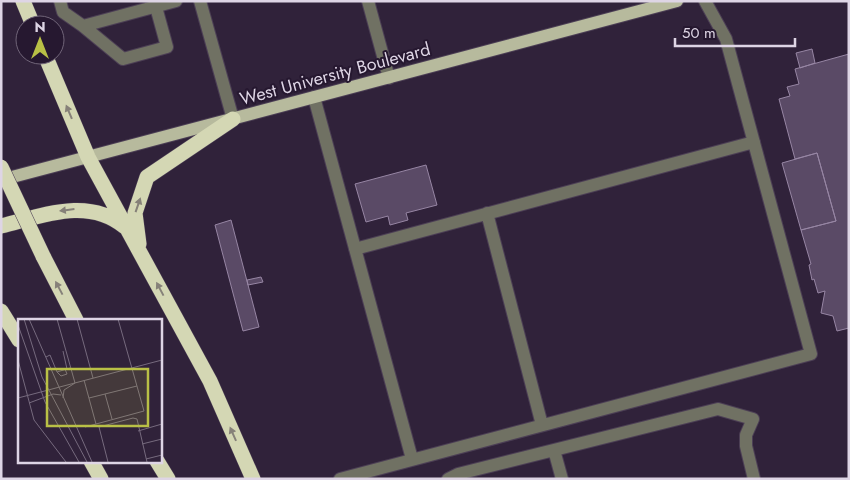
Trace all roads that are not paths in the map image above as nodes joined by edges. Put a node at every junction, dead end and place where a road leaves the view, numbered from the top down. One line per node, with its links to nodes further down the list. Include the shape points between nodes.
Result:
1 (23, 1): 9 (highway)
2 (60, 1): 10 (street, via 63,12)
3 (200, 1): 14 (street)
4 (368, 1): 12 (street)
5 (677, 1): 12 (main road, West University Boulevard)
6 (705, 1): 15 (street, via 726,38)
7 (172, 2): 8 (street)
8 (156, 6): 10 (street); 10 (street, via 168,46 123,59)
9 (29, 15)
10 (83, 26)
11 (49, 65): 16 (highway, one-way to 11)
12 (389, 78): 13 (main road, West University Boulevard)
13 (314, 97): 14 (main road, West University Boulevard); 22 (street)
14 (233, 119): 16 (main road, West University Boulevard); 23 (highway, one-way to 14, via 135,213 148,177)
15 (754, 142): 19 (street); 27 (street, via 811,354)
16 (88, 157): 18 (main road, West University Boulevard); 21 (highway)
17 (1, 167): 25 (highway, one-way to 17, bridge)
18 (1, 180)
19 (487, 213): 22 (street); 27 (street)
20 (1, 226): 21 (highway, one-way to 20, via 101,213 78,209)
21 (128, 230): 23 (highway)
22 (355, 249): 29 (street)
23 (140, 253): 34 (highway, one-way to 23, via 210,381)
24 (1, 311): 26 (highway)
25 (75, 319)
26 (18, 338)
27 (542, 424): 29 (street)
28 (554, 450): 36 (street); 37 (street); 38 (street, via 718,409 753,419 746,436 746,446)
29 (412, 459): 35 (street)
30 (92, 462): 32 (highway)
31 (158, 462): 33 (highway)
32 (101, 479)
33 (168, 479)
34 (253, 479)
35 (340, 479)
36 (448, 479)
37 (562, 479)
38 (754, 479)

